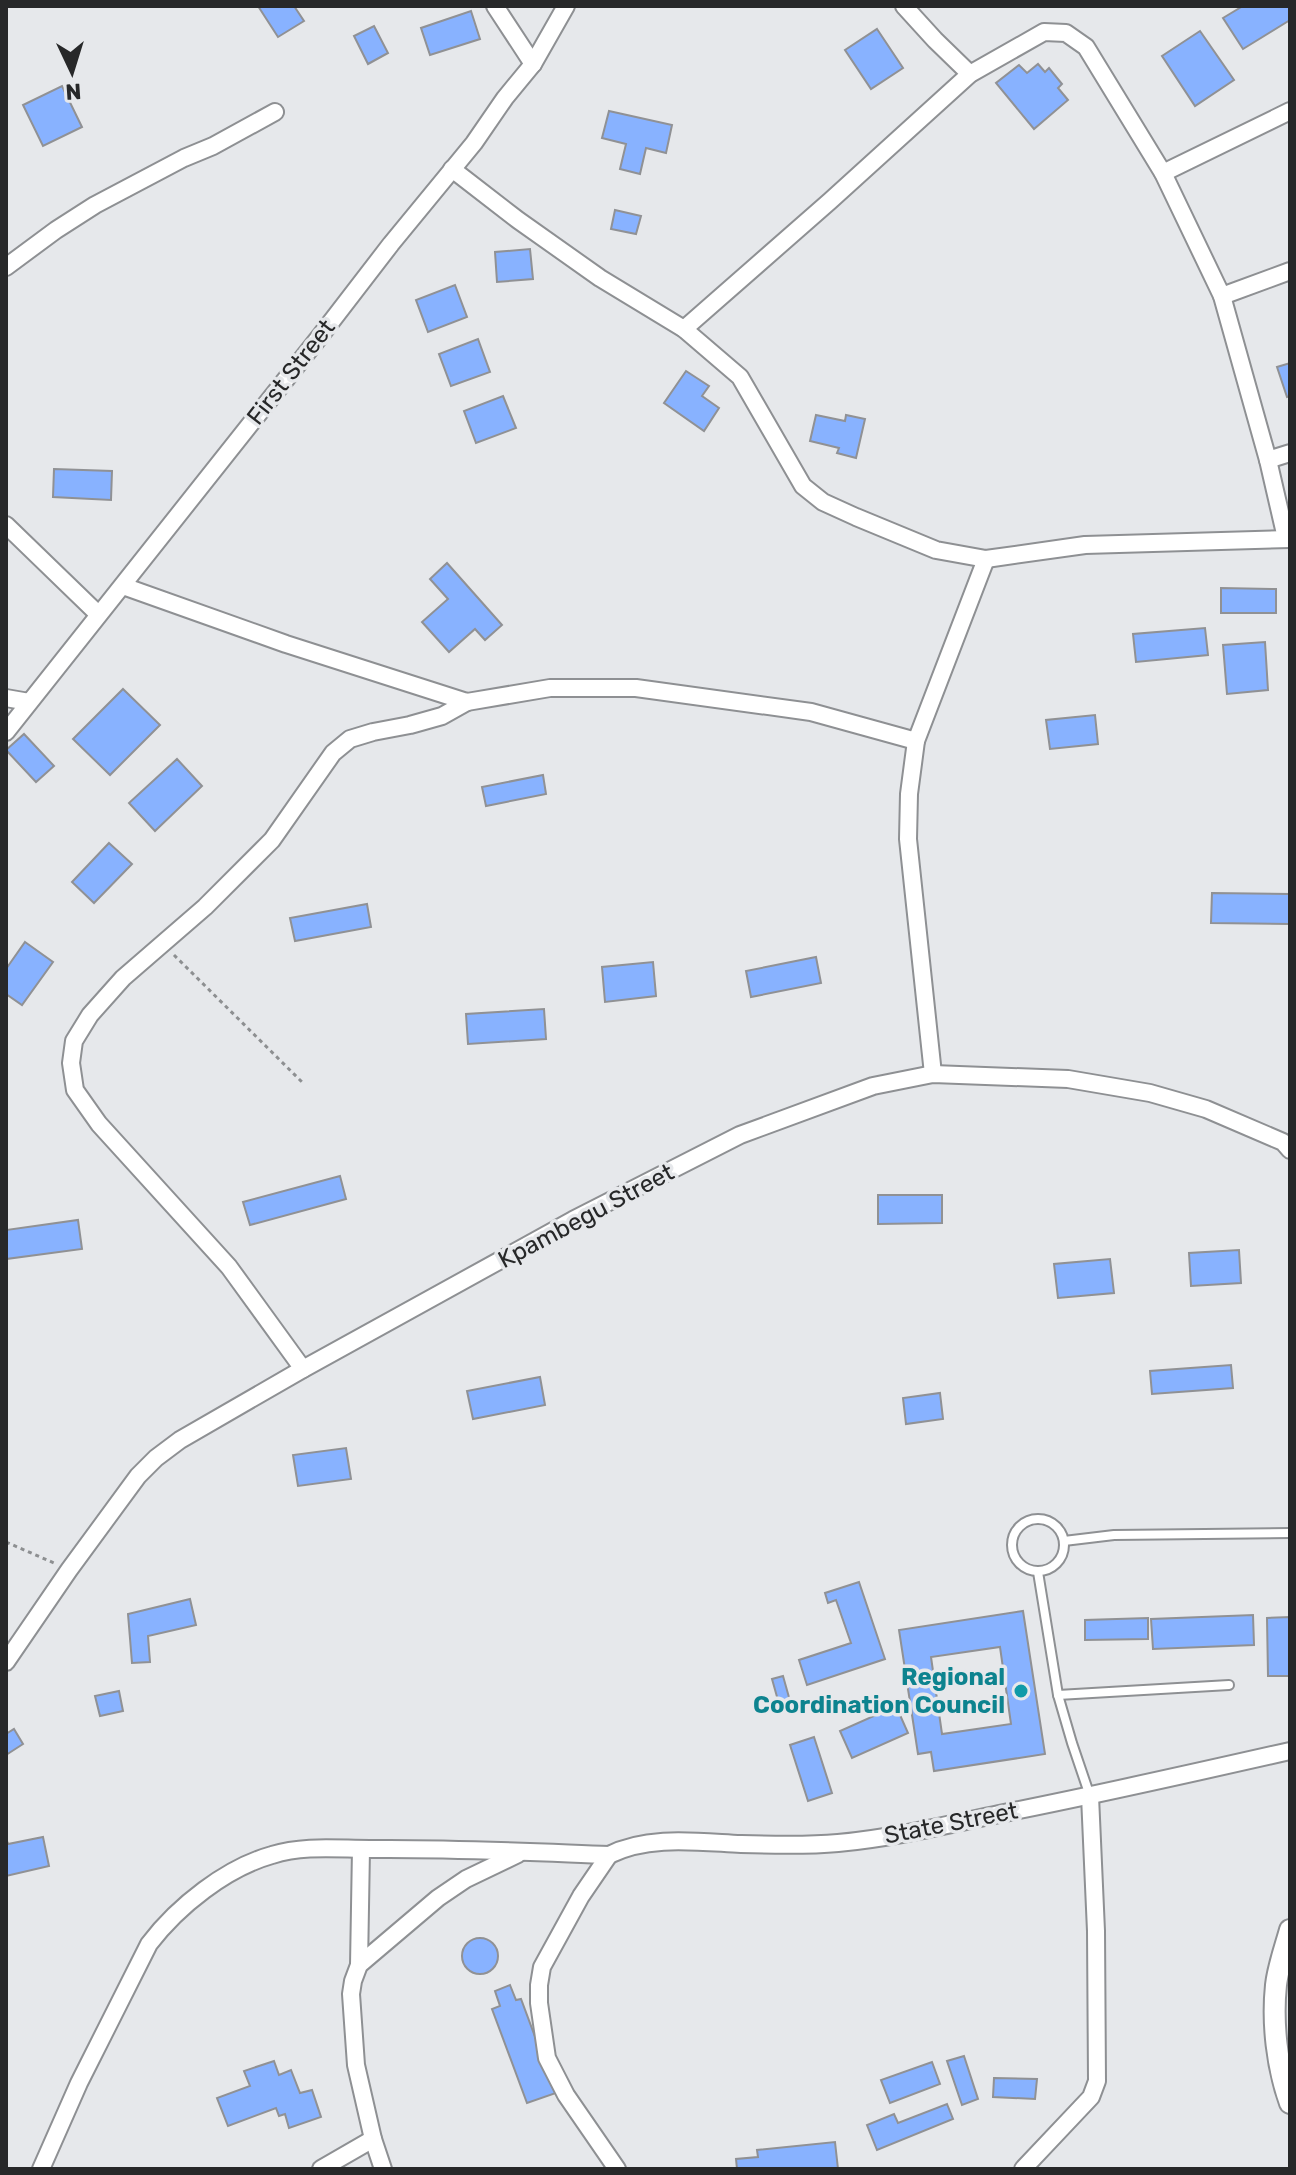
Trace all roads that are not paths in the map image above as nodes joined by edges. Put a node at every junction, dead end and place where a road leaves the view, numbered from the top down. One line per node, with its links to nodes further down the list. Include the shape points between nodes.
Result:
1 (495, 6): 4 (street)
2 (566, 6): 4 (street, First Street)
3 (904, 6): 5 (street)
4 (533, 64): 8 (street, First Street)
5 (970, 74): 9 (street, via 1044,32 1066,33 1086,47); 13 (street)
6 (1290, 111): 9 (street)
7 (275, 112): 10 (street, via 95,205)
8 (452, 169): 13 (street, via 600,278); 19 (street, First Street)
9 (1163, 173): 12 (street)
10 (6, 267)
11 (1290, 271): 12 (street)
12 (1222, 296): 15 (street)
13 (684, 329): 18 (street, via 740,377 803,486 823,502 936,550)
14 (1290, 453): 15 (street)
15 (1268, 460): 17 (street)
16 (6, 525): 20 (street)
17 (1288, 539): 18 (street, via 1085,545)
18 (986, 559): 25 (street)
19 (123, 586): 20 (street, First Street); 23 (street)
20 (98, 614): 22 (street, First Street)
21 (6, 698): 22 (street)
22 (29, 702): 24 (street, First Street)
23 (467, 702): 25 (street, via 550,688 636,688 811,712); 28 (street, via 442,716 350,739 333,753 272,840 123,978 74,1041 75,1090 99,1124 229,1267)
24 (6, 732)
25 (916, 741): 26 (street, via 908,839)
26 (933, 1074): 27 (street, Kpambegu Street, via 1068,1079 1150,1093 1218,1113); 28 (street, Kpambegu Street, via 873,1086 740,1135)
27 (1290, 1150)
28 (303, 1369): 32 (street, Kpambegu Street, via 156,1458)
29 (1290, 1533): 30 (lane, via 1114,1535)
30 (1064, 1541): 31 (lane, via 1062,1556 1053,1567); 31 (lane, via 1048,1521 1022,1524 1012,1548 1016,1560)
31 (1038, 1572): 34 (lane)
32 (6, 1662)
33 (1229, 1685): 34 (lane)
34 (1058, 1695): 36 (lane)
35 (1290, 1751): 36 (street, State Street)
36 (1090, 1796): 39 (street, State Street, via 886,1837 789,1845 663,1843 624,1847); 48 (street, via 1097,2081 1091,2097)
37 (361, 1849): 38 (street, State Street); 41 (street); 44 (street, State Street, via 319,1847 270,1855 242,1866 163,1925 86,2069)
38 (524, 1852): 39 (street, State Street); 41 (street, via 438,1898)
39 (609, 1855): 47 (street, via 542,1967 539,2003 547,2058)
40 (1290, 1930): 42 (street, via 1276,1983 1275,2016)
41 (359, 1965): 43 (street, via 351,1994 356,2065)
42 (1290, 2103)
43 (373, 2139): 45 (street); 46 (street)
44 (41, 2169)
45 (321, 2169)
46 (383, 2169)
47 (617, 2169)
48 (1023, 2169)

